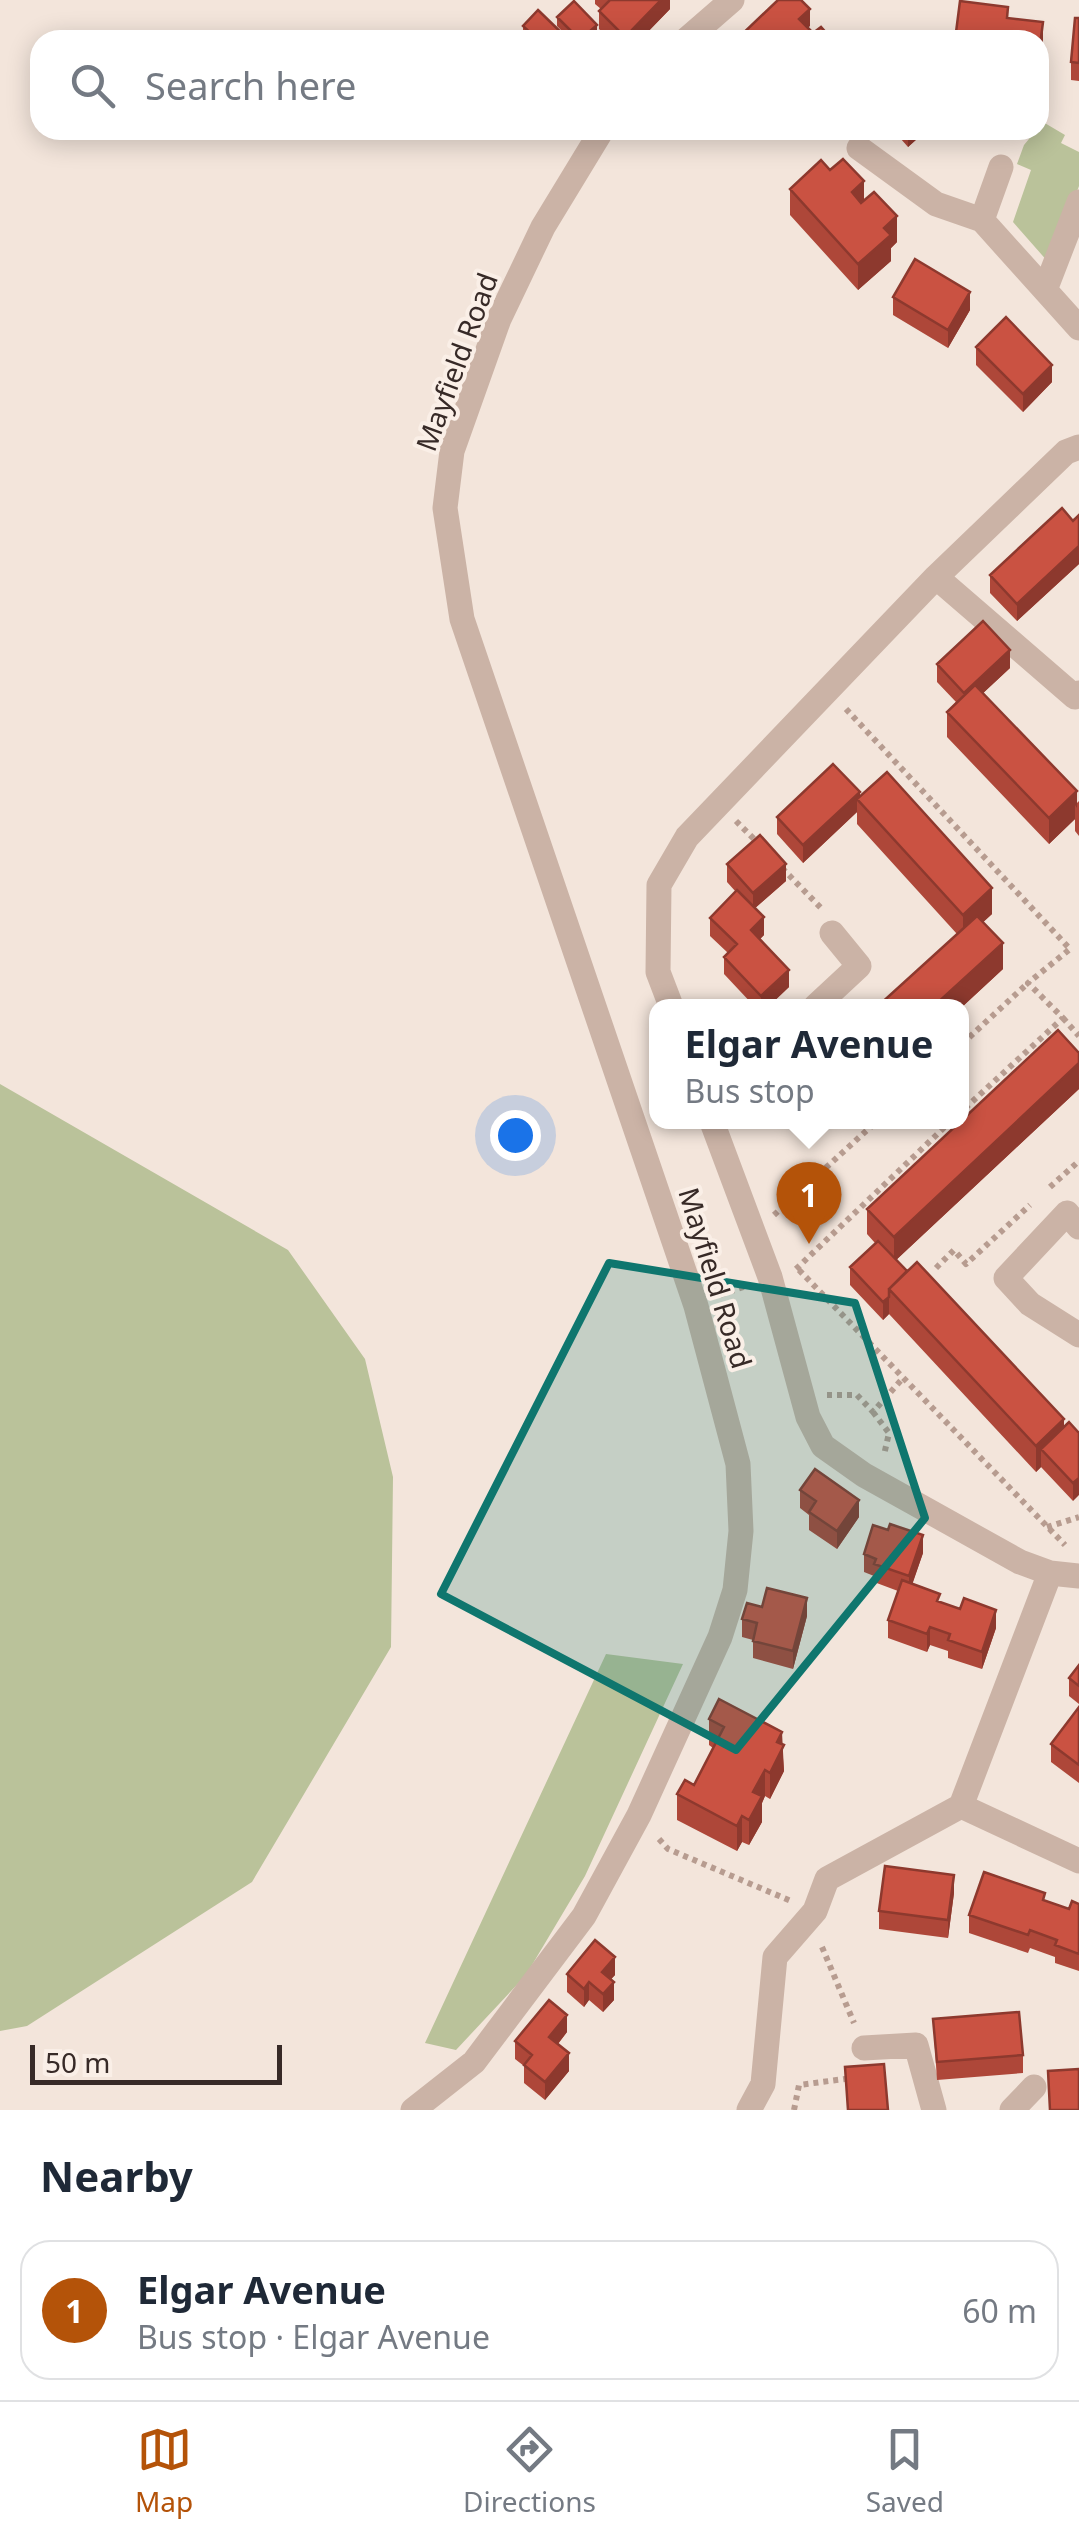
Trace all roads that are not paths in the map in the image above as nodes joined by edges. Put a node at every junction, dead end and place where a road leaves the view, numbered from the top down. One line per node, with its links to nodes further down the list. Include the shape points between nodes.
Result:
1 (732, 0): 2 (street)
2 (698, 30)
3 (596, 140): 25 (street, Mayfield Road, via 543,227 499,320 452,450 444,508 462,619 696,1306 738,1464 741,1530 735,1590 720,1636 639,1815 584,1916 474,2062)
4 (858, 148): 7 (street, via 936,204)
5 (1000, 167): 7 (street)
6 (1079, 202): 8 (street)
7 (982, 220): 8 (street)
8 (1045, 290): 9 (street)
9 (1079, 328)
10 (1079, 447): 11 (street)
11 (936, 576): 12 (street); 14 (street, via 686,838 659,886 658,972)
12 (1079, 694)
13 (832, 933): 15 (street, via 859,966)
14 (668, 999)
15 (824, 999)
16 (715, 1129): 19 (street, via 822,1446)
17 (1079, 1226): 18 (street, via 1067,1212 1006,1278 1030,1304)
18 (1079, 1335)
19 (1050, 1573): 20 (street); 21 (street)
20 (1079, 1576)
21 (961, 1806): 22 (street); 26 (street, via 827,1879 815,1911 775,1957 763,2084)
22 (1079, 1861)
23 (864, 2048): 27 (street, via 916,2046)
24 (1034, 2087): 28 (street)
25 (413, 2110)
26 (749, 2110)
27 (934, 2110)
28 (1012, 2110)

